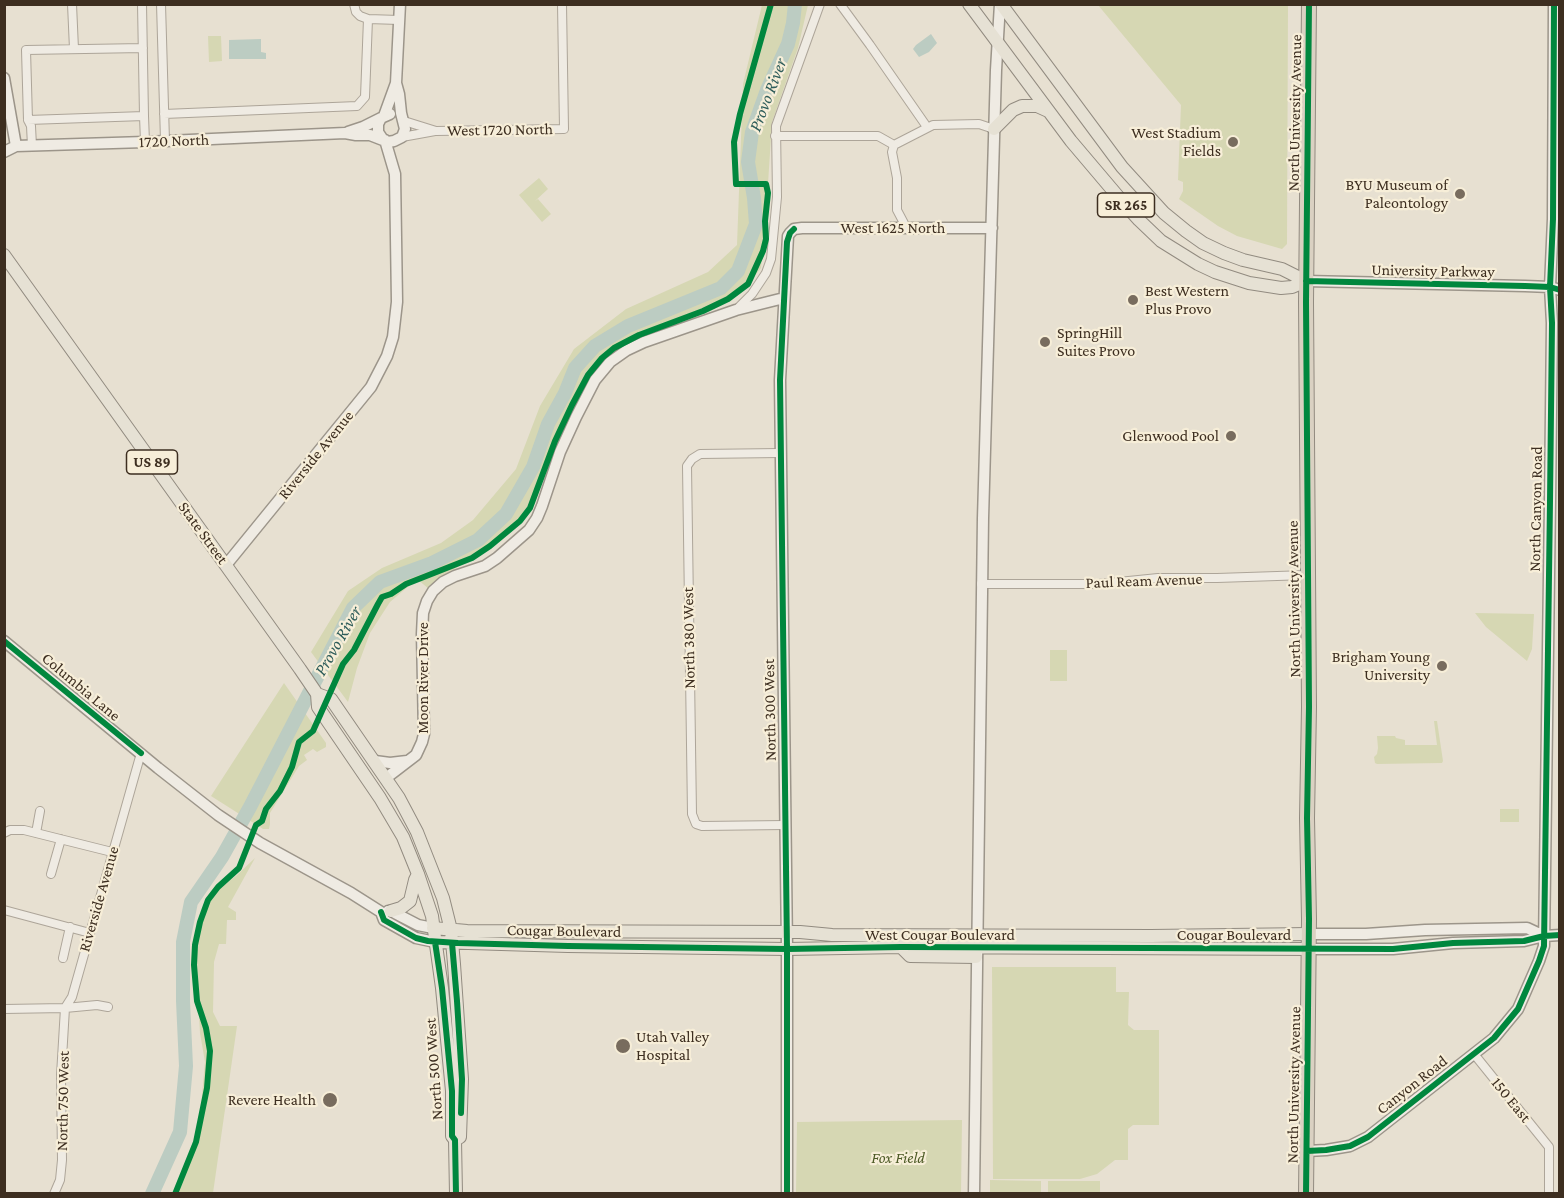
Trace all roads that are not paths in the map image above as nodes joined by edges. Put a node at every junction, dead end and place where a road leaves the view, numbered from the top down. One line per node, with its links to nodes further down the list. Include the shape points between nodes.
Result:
1 (72, 4): 17 (street)
2 (142, 4): 16 (street)
3 (161, 4): 21 (street)
4 (354, 4): 13 (street, via 356,12)
5 (400, 4): 14 (main road)
6 (562, 4): 28 (street, West 1720 North, via 564,129)
7 (820, 4): 30 (street)
8 (840, 4): 26 (street)
9 (969, 4): 15 (main road, University Parkway / SR 265)
10 (1000, 4): 15 (main road); 44 (main road, University Parkway / SR 265, via 1122,167 1164,213 1203,243)
11 (1309, 4): 44 (highway, North University Avenue)
12 (1554, 4): 45 (main road, North Canyon Road, via 1552,219)
13 (368, 19): 14 (street); 21 (street, via 365,97 357,106)
14 (399, 20): 19 (main road)
15 (998, 43): 20 (main road, University Parkway / SR 265); 27 (main road)
16 (143, 48): 17 (street); 22 (street)
17 (74, 49): 24 (street, via 26,50)
18 (4, 78): 36 (main road)
19 (396, 82): 23 (main road); 25 (main road)
20 (1050, 113): 27 (main road, via 1037,106 1022,106); 44 (main road, University Parkway / SR 265, via 1121,200 1173,249 1197,264 1249,283 1281,288)
21 (164, 114): 33 (street)
22 (144, 116): 24 (street); 34 (street)
23 (383, 117): 25 (main road, via 393,114); 29 (main road, 1720 North); 32 (main road, via 377,128)
24 (28, 120): 37 (street)
25 (403, 120): 28 (street, West 1720 North); 31 (main road)
26 (927, 128): 27 (street, via 979,124); 35 (street)
27 (994, 129): 41 (main road)
28 (436, 131): 31 (street, West 1720 North)
29 (345, 133): 32 (main road, 1720 North); 33 (main road, 1720 North)
30 (775, 136): 35 (street, via 878,136); 47 (street, via 777,197 771,259 752,294)
31 (401, 138): 32 (main road, via 392,142); 39 (main road)
32 (383, 139): 39 (main road)
33 (165, 141): 34 (main road, 1720 North)
34 (145, 142): 37 (main road, 1720 North)
35 (894, 145): 40 (street, via 897,210)
36 (16, 146): 37 (main road, 1720 North); 38 (main road, 1720 North)
37 (32, 146)
38 (4, 152)
39 (395, 174): 49 (main road, Riverside Avenue, via 397,302 393,337 384,364 371,387)
40 (906, 227): 41 (main road, West 1625 North); 42 (main road, West 1625 North)
41 (992, 228): 51 (main road)
42 (794, 229): 46 (main road, North 300 West, via 788,236)
43 (4, 255): 49 (main road, State Street / US 89)
44 (1306, 281): 45 (main road, University Parkway); 50 (highway, North University Avenue)
45 (1556, 287): 78 (main road, North Canyon Road, via 1552,323)
46 (784, 298): 47 (main road); 48 (main road, North 300 West)
47 (736, 310): 56 (main road, Moon River Drive, via 644,342 610,362 595,380 576,417 529,530 485,566 443,582 433,591 423,613 424,734 416,754)
48 (780, 453): 60 (main road, North 300 West); 60 (street, North 380 West, via 706,453 688,462 687,471 692,814 696,824 702,826)
49 (226, 565): 53 (main road, State Street / US 89)
50 (1307, 575): 51 (street, Paul Ream Avenue); 75 (highway, North University Avenue)
51 (981, 584): 81 (main road)
52 (4, 641): 54 (main road, Columbia Lane)
53 (317, 694): 55 (main road, State Street / US 89, via 331,699); 57 (main road, State Street / US 89, via 318,707)
54 (141, 753): 64 (street, Riverside Avenue); 68 (main road, Columbia Lane, via 218,815 260,843)
55 (375, 761): 56 (main road); 58 (main road, State Street / US 89)
56 (407, 761): 58 (main road, Moon River Drive)
57 (362, 771): 58 (main road); 66 (main road, State Street / US 89, via 403,837)
58 (386, 778): 71 (main road, State Street / US 89, via 417,832)
59 (40, 811): 62 (street)
60 (785, 825): 73 (main road, North 300 West)
61 (4, 833): 62 (street)
62 (36, 833): 63 (street)
63 (61, 839): 64 (street); 65 (street)
64 (112, 852): 74 (street, Riverside Avenue)
65 (51, 874)
66 (418, 874): 68 (main road, via 410,901); 70 (main road, State Street / US 89)
67 (4, 910): 69 (street)
68 (386, 912): 70 (main road, Columbia Lane); 79 (main road, Columbia Lane, via 384,920 417,938)
69 (70, 927): 74 (street); 86 (street)
70 (433, 928): 71 (main road, Cougar Boulevard); 79 (main road, US 89)
71 (451, 930): 72 (main road, Cougar Boulevard); 80 (main road, US 89)
72 (609, 931): 73 (main road, West Cougar Boulevard)
73 (787, 932): 81 (main road, West Cougar Boulevard); 84 (main road, North 300 West)
74 (90, 933): 88 (street, Riverside Avenue, via 72,997)
75 (1309, 934): 77 (main road, Cougar Boulevard); 78 (main road, Cougar Boulevard, via 1527,928); 85 (highway, North University Avenue)
76 (1560, 935): 78 (main road)
77 (1152, 936): 81 (main road, West Cougar Boulevard)
78 (1544, 936): 85 (main road, Cougar Boulevard, via 1524,941 1393,949); 90 (main road, North Canyon Road, via 1539,961)
79 (435, 942): 80 (main road, Cougar Boulevard); 92 (main road, North 500 West / US 89)
80 (452, 943): 82 (main road, Cougar Boulevard); 92 (main road, North 500 West / US 89, via 462,1079 460,1137)
81 (976, 946): 83 (main road, West Cougar Boulevard); 84 (main road, West Cougar Boulevard); 97 (main road)
82 (692, 947): 84 (main road, West Cougar Boulevard)
83 (1188, 948): 85 (main road, Cougar Boulevard)
84 (787, 949): 96 (main road, North 300 West)
85 (1309, 949): 93 (highway, North University Avenue)
86 (63, 958)
87 (108, 1007): 88 (street)
88 (65, 1008): 89 (street); 94 (street, North 750 West, via 62,1160)
89 (4, 1009)
90 (1518, 1009): 91 (main road, Canyon Road, via 1502,1030)
91 (1474, 1054): 93 (main road, Canyon Road, via 1368,1137 1350,1146); 99 (street, 150 East, via 1549,1147)
92 (455, 1140): 95 (main road, North 500 West / US 89)
93 (1307, 1152): 98 (highway, North University Avenue)
94 (54, 1194)
95 (456, 1194)
96 (787, 1194)
97 (974, 1194)
98 (1306, 1194)
99 (1548, 1194)

